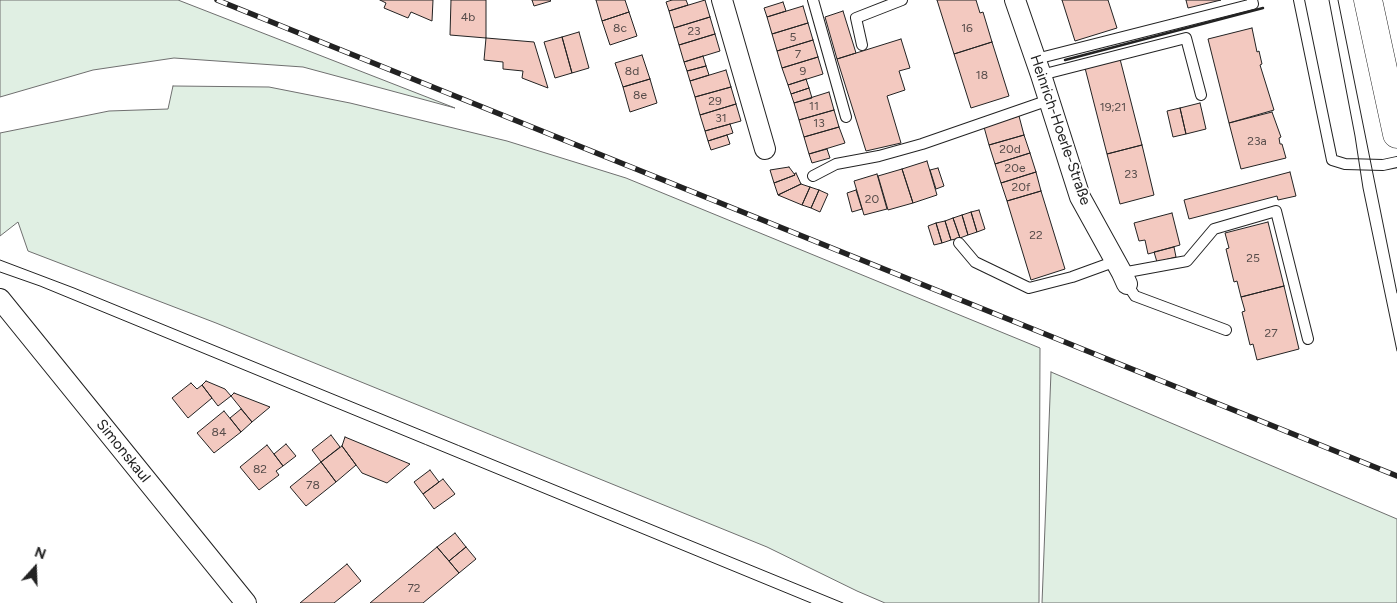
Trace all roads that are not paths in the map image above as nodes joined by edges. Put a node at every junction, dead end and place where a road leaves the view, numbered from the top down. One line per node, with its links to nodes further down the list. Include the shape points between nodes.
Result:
1 (722, 0): 14 (street)
2 (813, 0): 12 (lane)
3 (902, 0): 8 (lane, via 856,18)
4 (1015, 0): 9 (street, Heinrich-Hoerle-Straße)
5 (1252, 0): 9 (lane, via 1253,4)
6 (1299, 0): 15 (lane, via 1332,160 1345,164)
7 (1368, 0): 13 (main road)
8 (862, 45)
9 (1038, 67): 10 (lane, via 1186,38); 11 (street, Heinrich-Hoerle-Straße)
10 (1201, 95)
11 (1049, 100): 16 (lane, via 922,144 836,164); 18 (street, Heinrich-Hoerle-Straße, via 1080,197)
12 (846, 117)
13 (1397, 134)
14 (765, 149)
15 (1397, 162)
16 (813, 176)
17 (959, 243): 18 (lane, via 975,262 1029,288 1072,277)
18 (1122, 273): 20 (lane, via 1135,296); 21 (lane, via 1187,261 1214,229 1276,212)
19 (0, 299): 22 (street, Simonskaul)
20 (1226, 330)
21 (1308, 339)
22 (246, 603)

